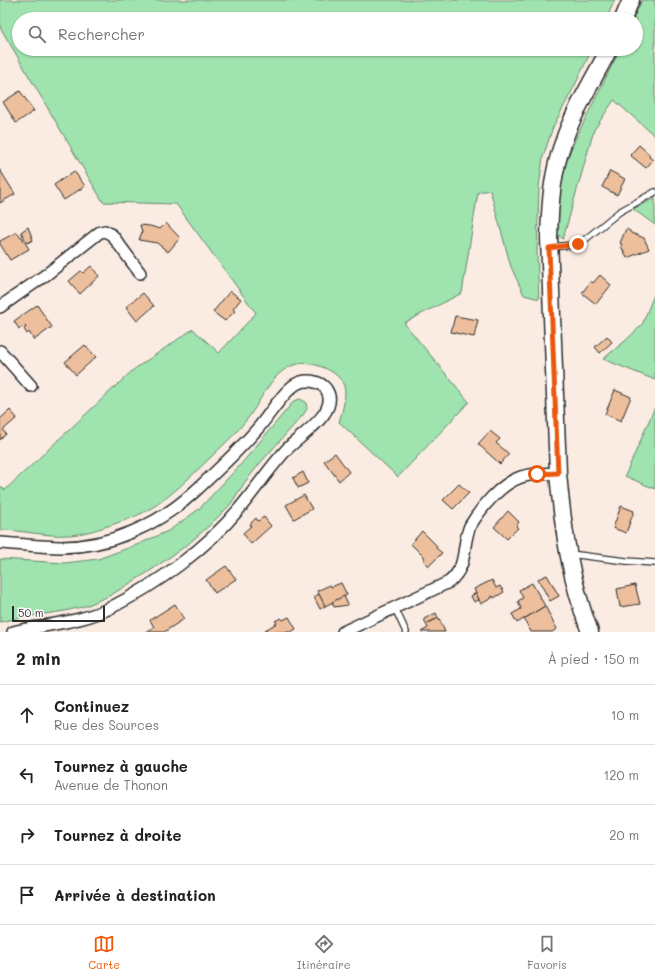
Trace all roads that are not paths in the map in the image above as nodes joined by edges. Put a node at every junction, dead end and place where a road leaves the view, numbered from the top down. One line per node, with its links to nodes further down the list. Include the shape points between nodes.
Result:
1 (631, 0): 2 (main road)
2 (626, 12)
3 (605, 56): 5 (main road, via 572,120 557,161 550,209)
4 (655, 192): 5 (lane, via 619,212 582,242)
5 (549, 248): 10 (main road)
6 (140, 273): 7 (street, via 112,235 105,231 100,232)
7 (0, 307)
8 (0, 351): 9 (street)
9 (31, 386)
10 (558, 473): 12 (main road); 14 (street, via 528,475 506,486 485,506 470,526 462,565 455,578)
11 (0, 543): 15 (street, via 82,546 112,539 141,528 162,518 194,493 243,445 282,398 298,383 313,381 320,383 327,390 328,408 320,419 287,448 239,509 197,550 144,588 109,609 82,619)
12 (567, 554): 13 (lane); 18 (main road, via 574,586)
13 (655, 562)
14 (395, 608): 16 (street); 17 (lane)
15 (13, 632)
16 (343, 632)
17 (406, 632)
18 (590, 632)

